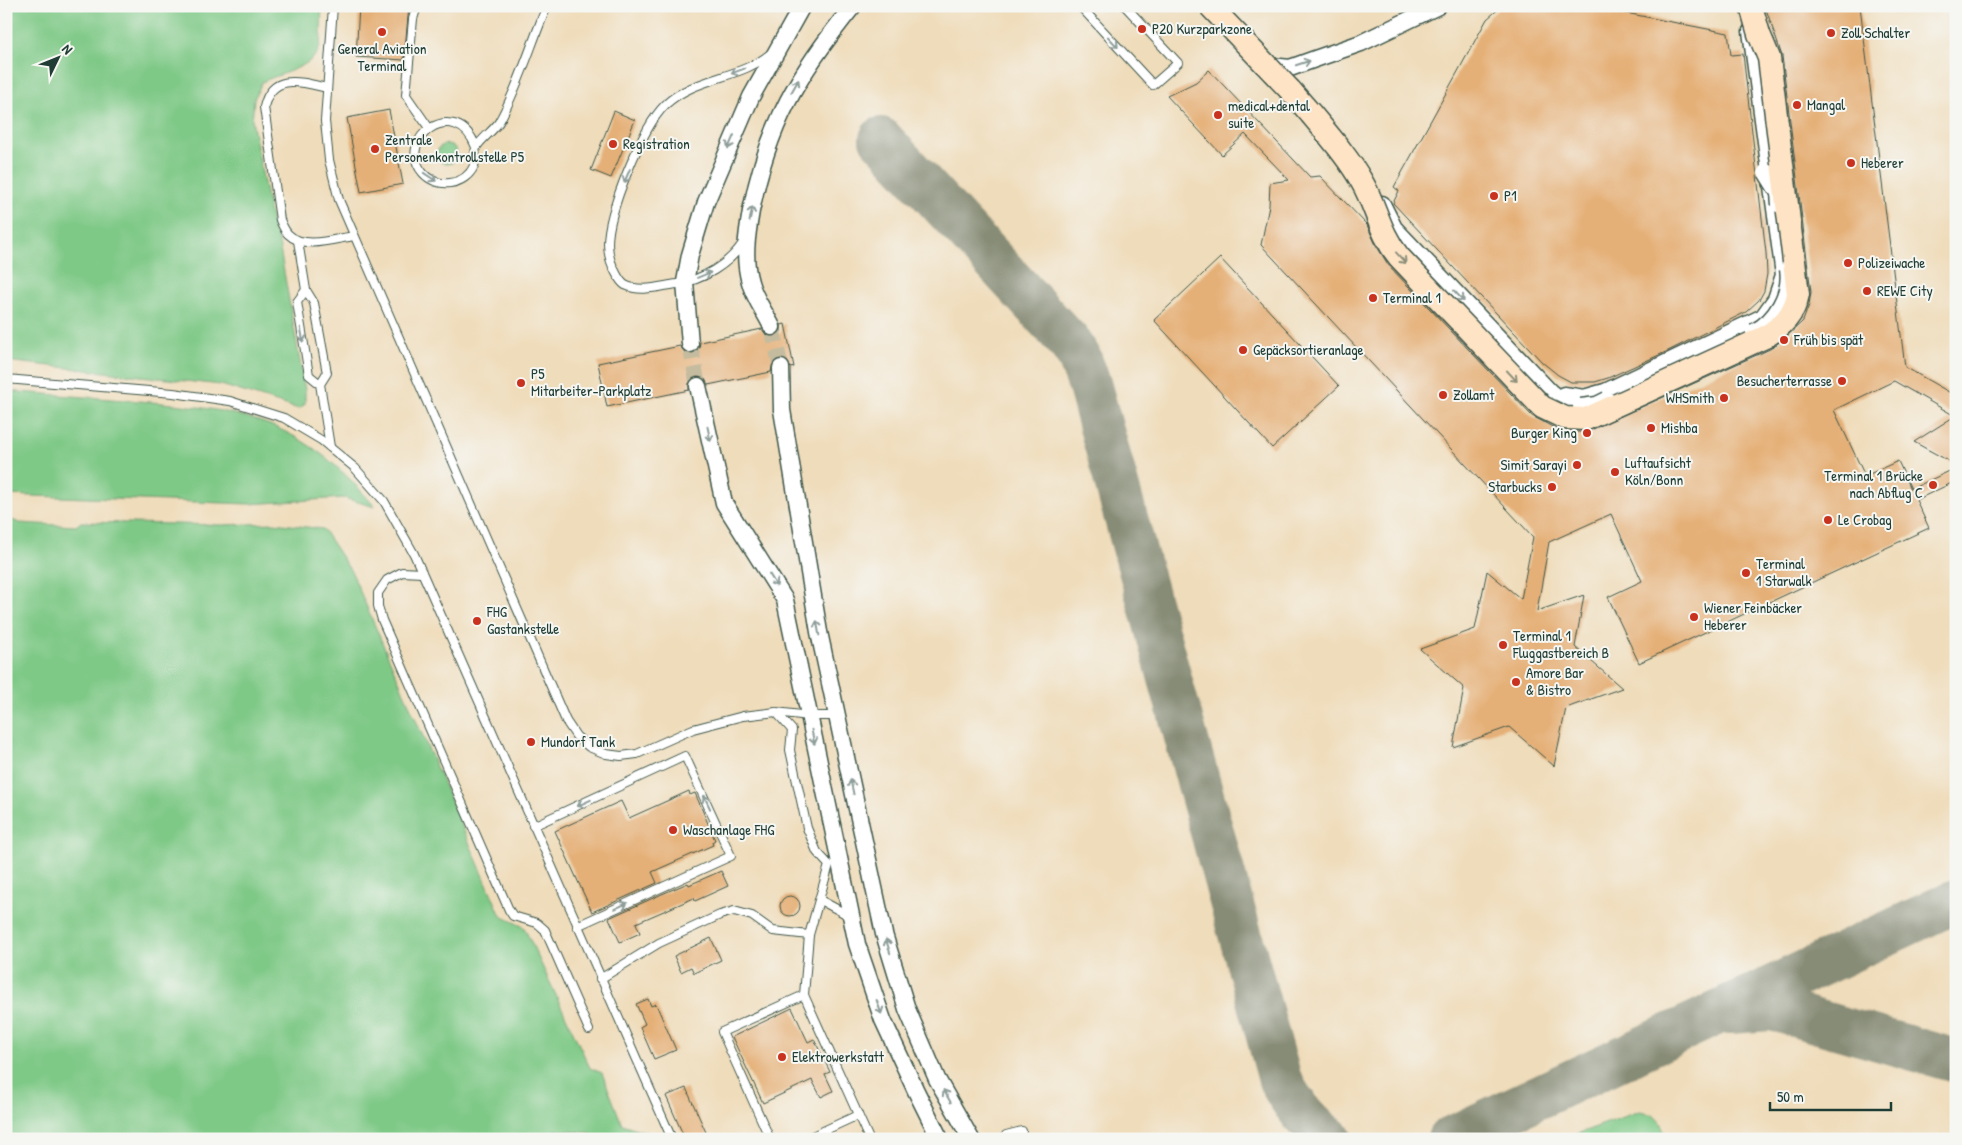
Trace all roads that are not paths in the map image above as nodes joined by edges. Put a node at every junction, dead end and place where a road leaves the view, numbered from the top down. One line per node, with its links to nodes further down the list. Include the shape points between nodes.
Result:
1 (333, 6): 15 (lane)
2 (416, 6): 16 (lane, via 406,95)
3 (547, 6): 17 (lane, via 498,122)
4 (802, 6): 13 (street)
5 (853, 6): 19 (street, one-way to 5, via 758,177 773,130 806,68)
6 (1080, 6): 7 (lane, one-way to 7, via 1153,85 1178,63)
7 (1125, 6)
8 (1201, 6): 14 (street)
9 (1210, 6): 12 (street, one-way to 12, bridge, via 1306,108 1351,163 1371,200 1384,235 1399,257 1542,407 1576,420 1586,419 1765,337 1784,323 1796,304 1798,294 1769,58)
10 (1438, 6): 14 (street, one-way to 10, via 1290,68 1361,43)
11 (1742, 6): 29 (street, bridge, via 1766,172 1779,193 1789,276 1782,305 1758,330 1597,405 1581,408)
12 (1750, 6): 29 (street, via 1784,275 1776,299 1763,317 1605,392 1584,398)
13 (780, 46): 21 (street, one-way to 21, via 751,97 706,202); 21 (lane, one-way to 21, via 764,59 700,84 666,105 650,124 626,179 610,225 608,244 611,263 618,276 624,284 640,289)
14 (1255, 64): 29 (street, one-way to 29, via 1362,165 1394,228)
15 (327, 88): 18 (lane, via 325,121 329,160 339,200); 20 (lane, via 286,82 271,92 264,107 280,220 286,233)
16 (429, 128): 17 (lane, via 438,124 458,125 473,138); 17 (lane, one-way to 17, via 422,135 416,153 418,163 429,179 450,184 460,181 474,166)
17 (476, 148)
18 (354, 236): 20 (lane, via 309,243); 32 (lane, via 566,721 576,736 589,747 621,756 637,754 693,729 743,716)
19 (746, 238): 21 (lane, one-way to 19, via 716,270 737,253); 23 (street, via 750,283)
20 (298, 241): 22 (lane)
21 (685, 282): 24 (street)
22 (306, 290): 27 (lane, via 314,303 327,373); 27 (lane, one-way to 27, via 297,302 309,375)
23 (772, 326)
24 (690, 344)
25 (781, 368): 34 (street, one-way to 25, via 794,491 782,410)
26 (6, 380): 30 (lane, via 173,393 230,401 284,418)
27 (320, 384): 30 (lane)
28 (698, 386): 33 (street, one-way to 33, via 724,503 785,600)
29 (1550, 392)
30 (330, 447): 31 (lane, via 355,468 384,501)
31 (422, 573): 35 (lane); 42 (lane, via 402,572 387,580 378,593 382,620 509,910 513,916 537,922 545,930)
32 (776, 712): 33 (lane); 36 (lane, via 792,730 790,750 807,828 817,852 829,865)
33 (809, 716): 34 (lane); 37 (street, one-way to 37)
34 (836, 716): 50 (street, one-way to 34, via 937,1079 906,1009 884,934)
35 (533, 826): 38 (lane); 38 (lane, one-way to 35, via 731,856 685,756)
36 (820, 900): 37 (lane); 39 (lane)
37 (852, 921): 49 (street, one-way to 49, via 883,1020)
38 (577, 926): 40 (lane)
39 (809, 934): 40 (lane, via 773,931 752,916 734,911 659,943); 41 (lane)
40 (600, 979): 45 (lane)
41 (804, 995): 43 (lane); 46 (lane, via 722,1032)
42 (589, 1030)
43 (858, 1115): 47 (lane); 48 (lane)
44 (1022, 1131): 51 (lane, via 1006,1135)
45 (672, 1139)
46 (770, 1139)
47 (806, 1139)
48 (869, 1139)
49 (940, 1139)
50 (971, 1139)
51 (1005, 1139)

